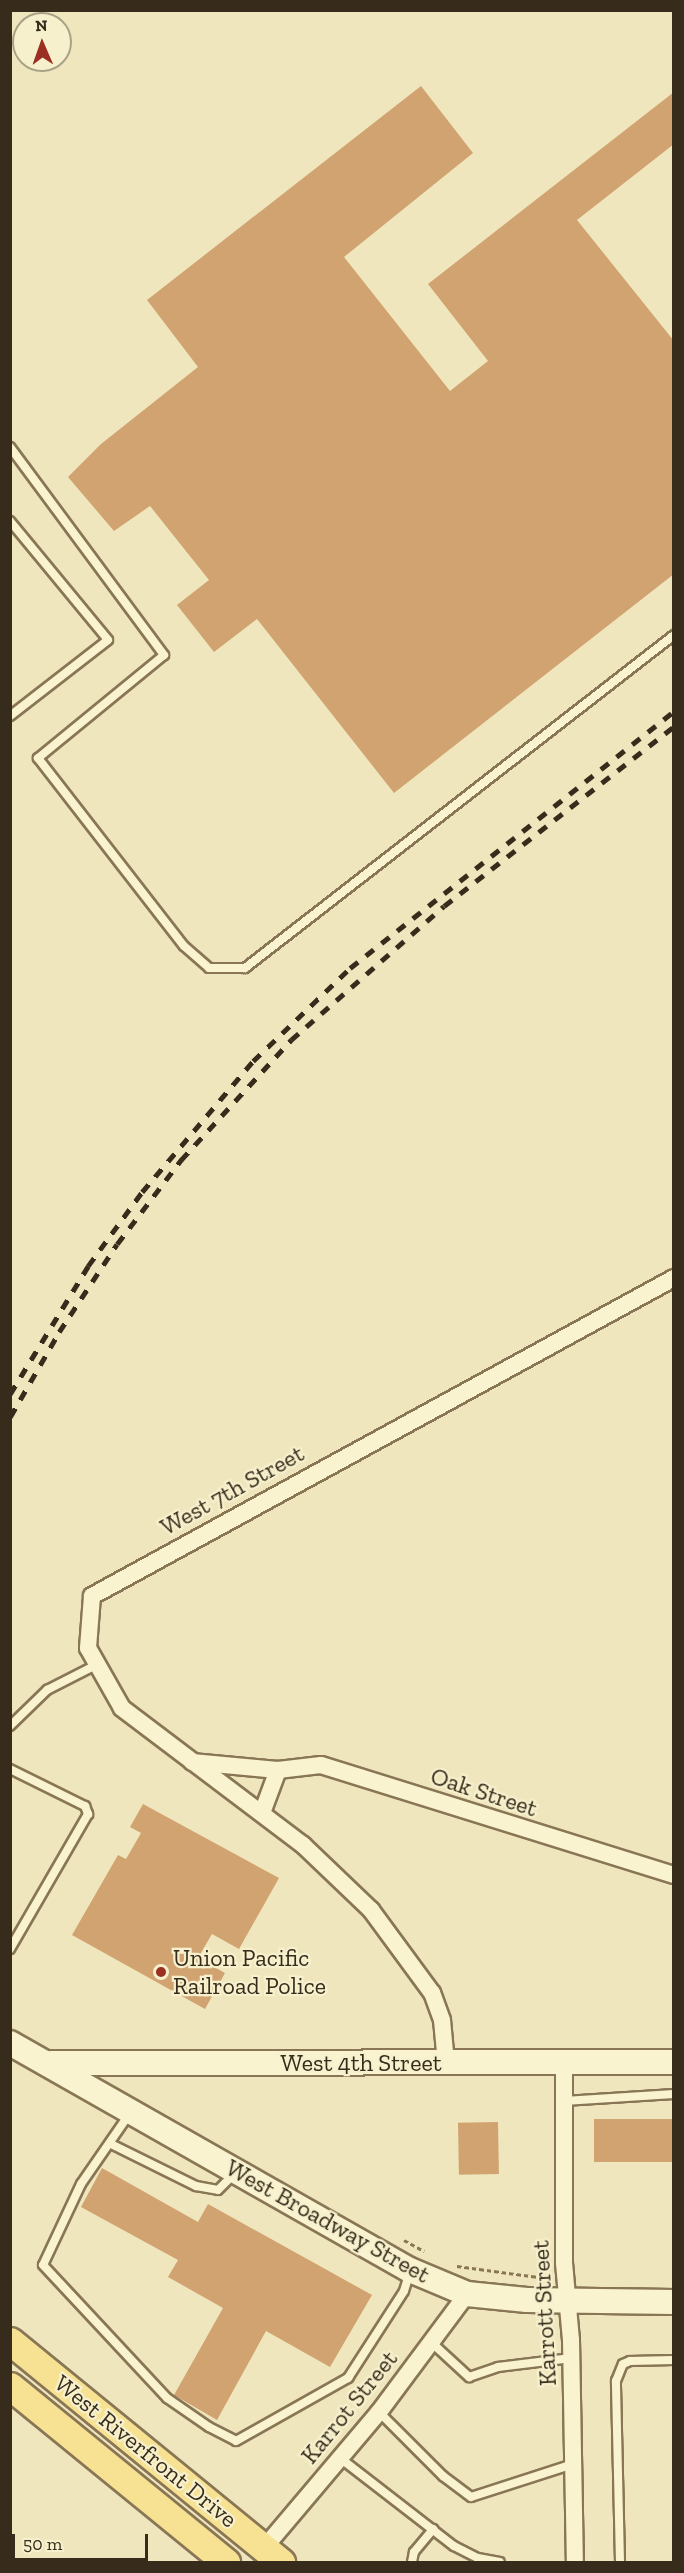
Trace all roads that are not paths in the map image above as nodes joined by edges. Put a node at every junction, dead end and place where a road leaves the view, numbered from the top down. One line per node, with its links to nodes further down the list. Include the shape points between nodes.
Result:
1 (10, 447): 3 (lane, via 164,656 38,758 184,946 209,968 245,968)
2 (10, 521): 4 (lane, via 108,640)
3 (674, 635)
4 (10, 716)
5 (674, 1278): 6 (street, West 7th Street, via 92,1596 86,1640)
6 (96, 1665): 7 (lane, via 47,1690); 8 (street, West 7th Street, via 122,1708)
7 (10, 1725)
8 (192, 1762): 10 (street, Oak Street); 11 (street, West 7th Street)
9 (10, 1769): 13 (lane, via 85,1806 88,1814)
10 (278, 1770): 11 (street); 12 (street, Oak Street, via 321,1765)
11 (262, 1813): 18 (street, via 339,1876 392,1936 438,2007)
12 (674, 1875)
13 (10, 1949)
14 (10, 2043): 17 (main road, West Broadway Street)
15 (564, 2062): 16 (main road, West 4th Street); 18 (main road, West 4th Street); 20 (street, Karrott Street)
16 (674, 2062)
17 (49, 2063): 18 (main road, West 4th Street); 21 (main road, West Broadway Street)
18 (446, 2063)
19 (674, 2094): 20 (lane)
20 (564, 2101): 25 (street, Karrott Street)
21 (131, 2110): 22 (lane); 23 (main road, West Broadway Street)
22 (111, 2144): 23 (lane, via 196,2186 218,2190); 24 (lane, via 81,2184 43,2265 167,2398 236,2441 348,2378 404,2291)
23 (236, 2170): 24 (main road, West Broadway Street)
24 (410, 2270): 26 (main road, West Broadway Street)
25 (567, 2290): 26 (main road, West Broadway Street, via 527,2300); 27 (main road, West Broadway Street); 30 (street, Karrott Street)
26 (467, 2294): 29 (street, Karrot Street)
27 (674, 2302)
28 (10, 2341): 37 (main road, West Riverfront Drive)
29 (430, 2342): 30 (lane, via 462,2366 469,2377 498,2367); 33 (street, Karrot Street)
30 (571, 2358): 35 (street, Karrott Street)
31 (674, 2360): 43 (lane, via 630,2361 623,2364 616,2381)
32 (10, 2386): 39 (main road)
33 (379, 2412): 34 (street, Karrot Street); 35 (lane, via 443,2476 471,2497)
34 (340, 2458): 36 (lane); 37 (street, Karrot Street)
35 (573, 2464): 42 (street, Karrott Street)
36 (433, 2529): 38 (lane); 40 (lane, via 414,2552)
37 (266, 2558)
38 (482, 2561): 41 (lane)
39 (226, 2562)
40 (412, 2562)
41 (500, 2562)
42 (575, 2562)
43 (620, 2562)

